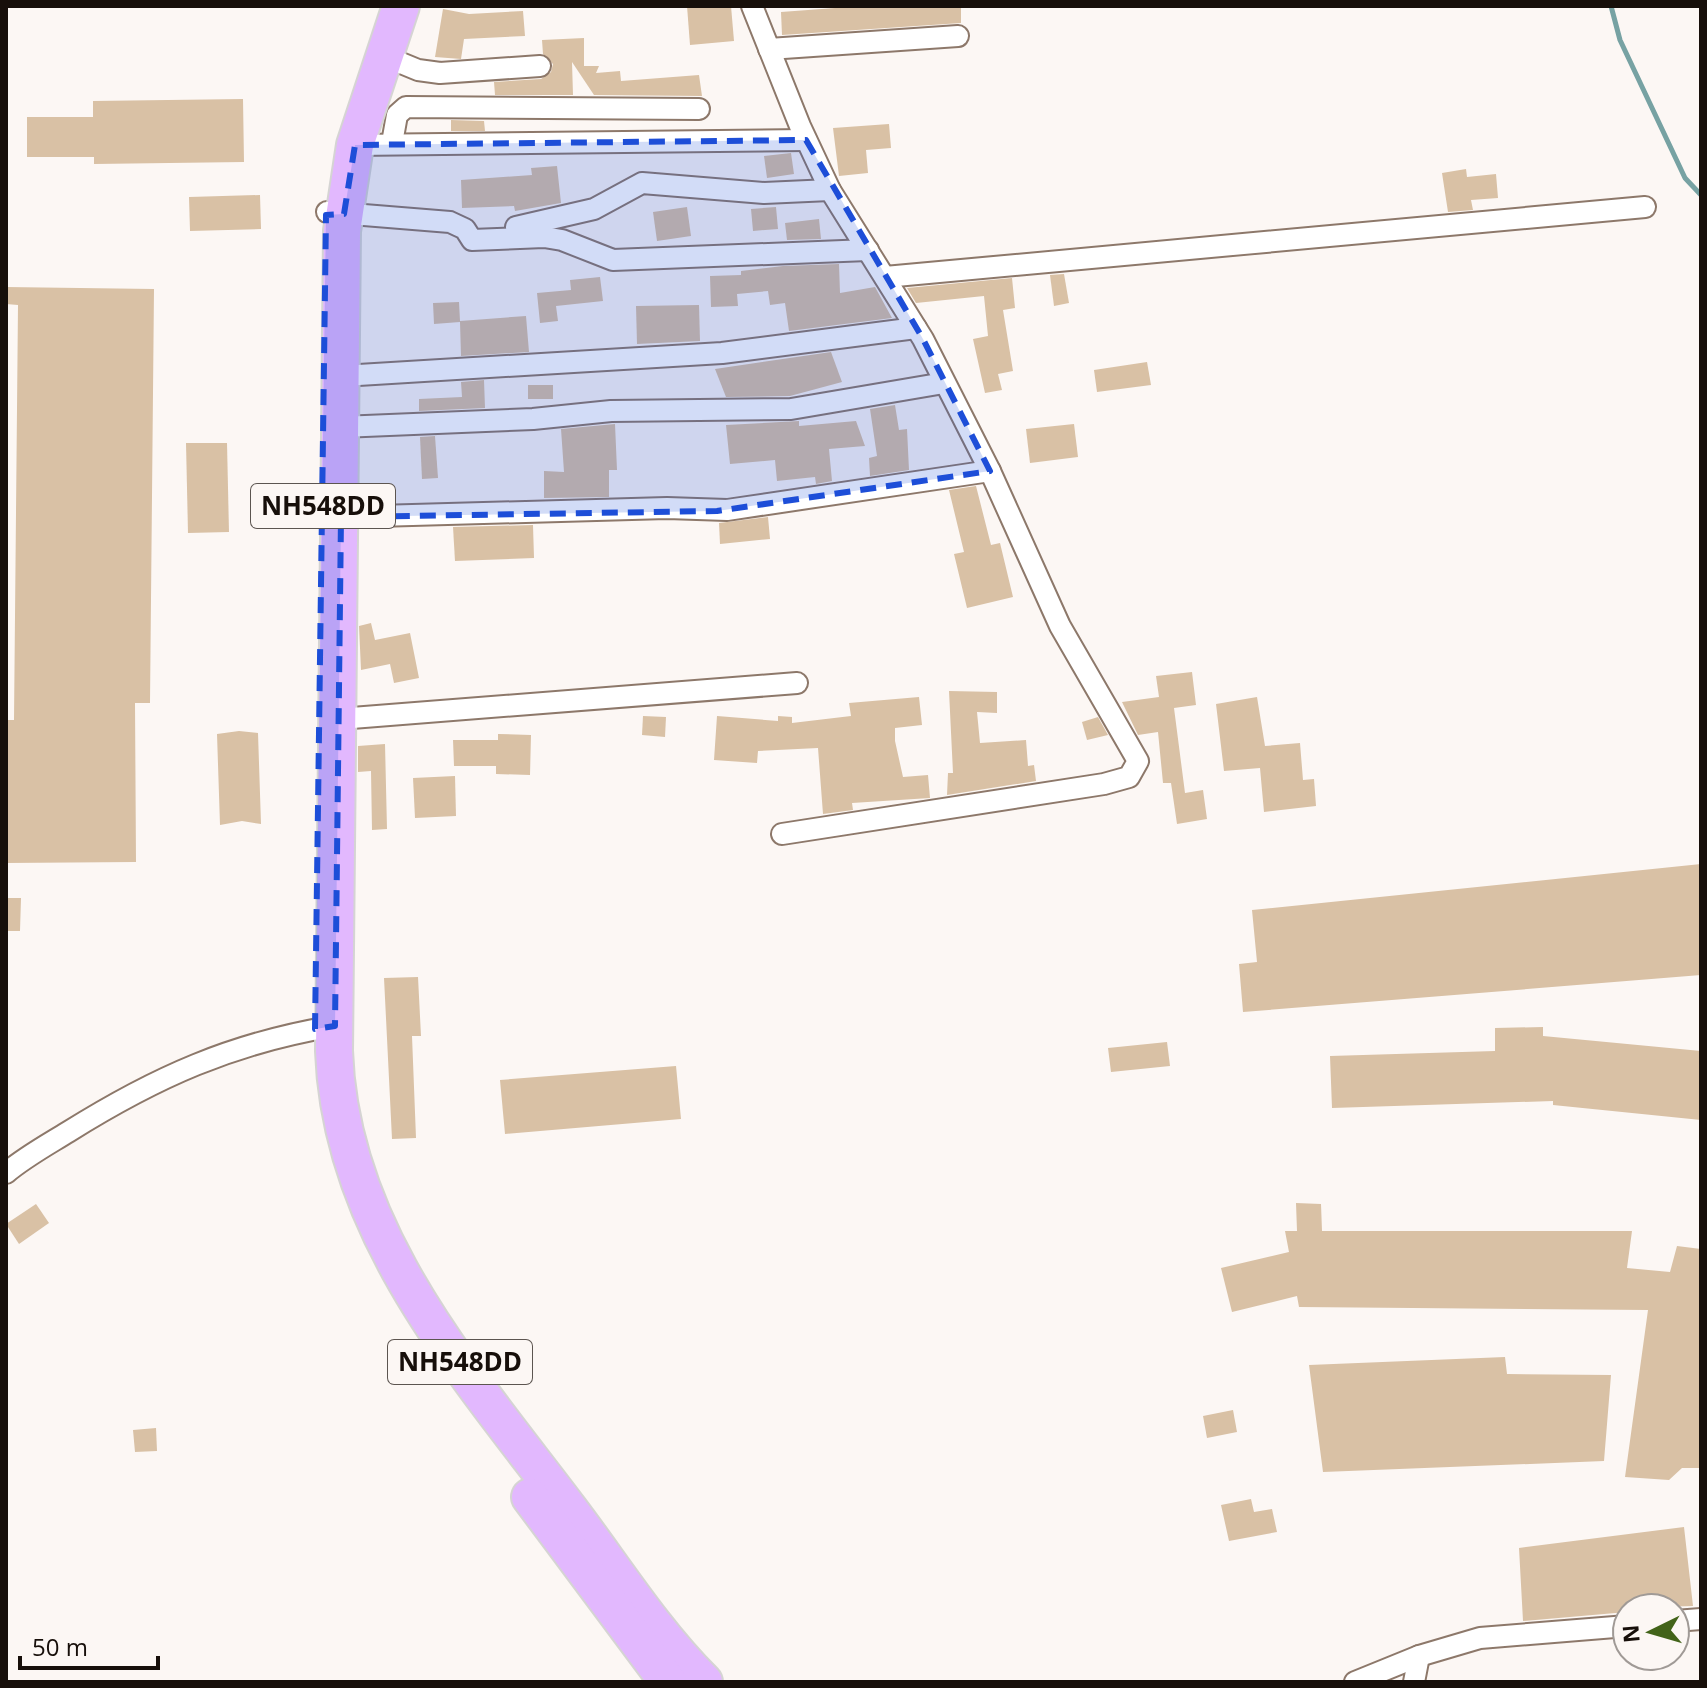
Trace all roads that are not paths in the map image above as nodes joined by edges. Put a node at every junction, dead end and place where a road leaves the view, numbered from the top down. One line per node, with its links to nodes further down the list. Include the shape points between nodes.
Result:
1 (383, 6): 14 (highway, NH548DD, via 333,163)
2 (401, 6): 6 (highway, NH548DD)
3 (752, 6): 5 (street)
4 (958, 36): 5 (street)
5 (769, 49): 9 (street)
6 (384, 56): 7 (street, via 440,73); 11 (highway, NH548DD)
7 (540, 66)
8 (699, 109): 10 (street, via 406,107 397,115)
9 (806, 140): 10 (street); 12 (street)
10 (392, 143): 11 (street)
11 (355, 145): 14 (highway, NH548DD)
12 (830, 190): 15 (street, via 764,193 642,183 594,209 556,220 507,230); 16 (street)
13 (1645, 207): 17 (street)
14 (335, 213): 15 (street, via 428,219); 19 (highway, NH548DD); 27 (highway, NH548DD)
15 (465, 229): 16 (street, via 472,240 544,237 613,260)
16 (868, 250): 17 (street)
17 (885, 277): 18 (street)
18 (916, 328): 19 (street, via 722,353); 20 (street)
19 (342, 376): 21 (highway, NH548DD)
20 (944, 383): 21 (street, via 791,409 611,411); 22 (street)
21 (341, 427): 23 (highway, NH548DD)
22 (990, 471): 23 (street, via 717,511); 26 (street, via 1060,626 1133,748 1138,761 1129,777)
23 (341, 517): 25 (highway, NH548DD)
24 (797, 683): 25 (street)
25 (339, 719): 27 (highway, NH548DD)
26 (782, 834)
27 (325, 1028): 28 (street, via 238,1046 183,1069 112,1104); 29 (highway, NH548DD, via 358,1184 379,1237)
28 (6, 1173)
29 (441, 1354): 32 (highway, NH548DD); 33 (highway, NH548DD, via 652,1625)
30 (1611, 1627): 31 (street, via 1480,1638)
31 (1419, 1656): 34 (street); 35 (street)
32 (668, 1682)
33 (704, 1682)
34 (1355, 1682)
35 (1414, 1682)

